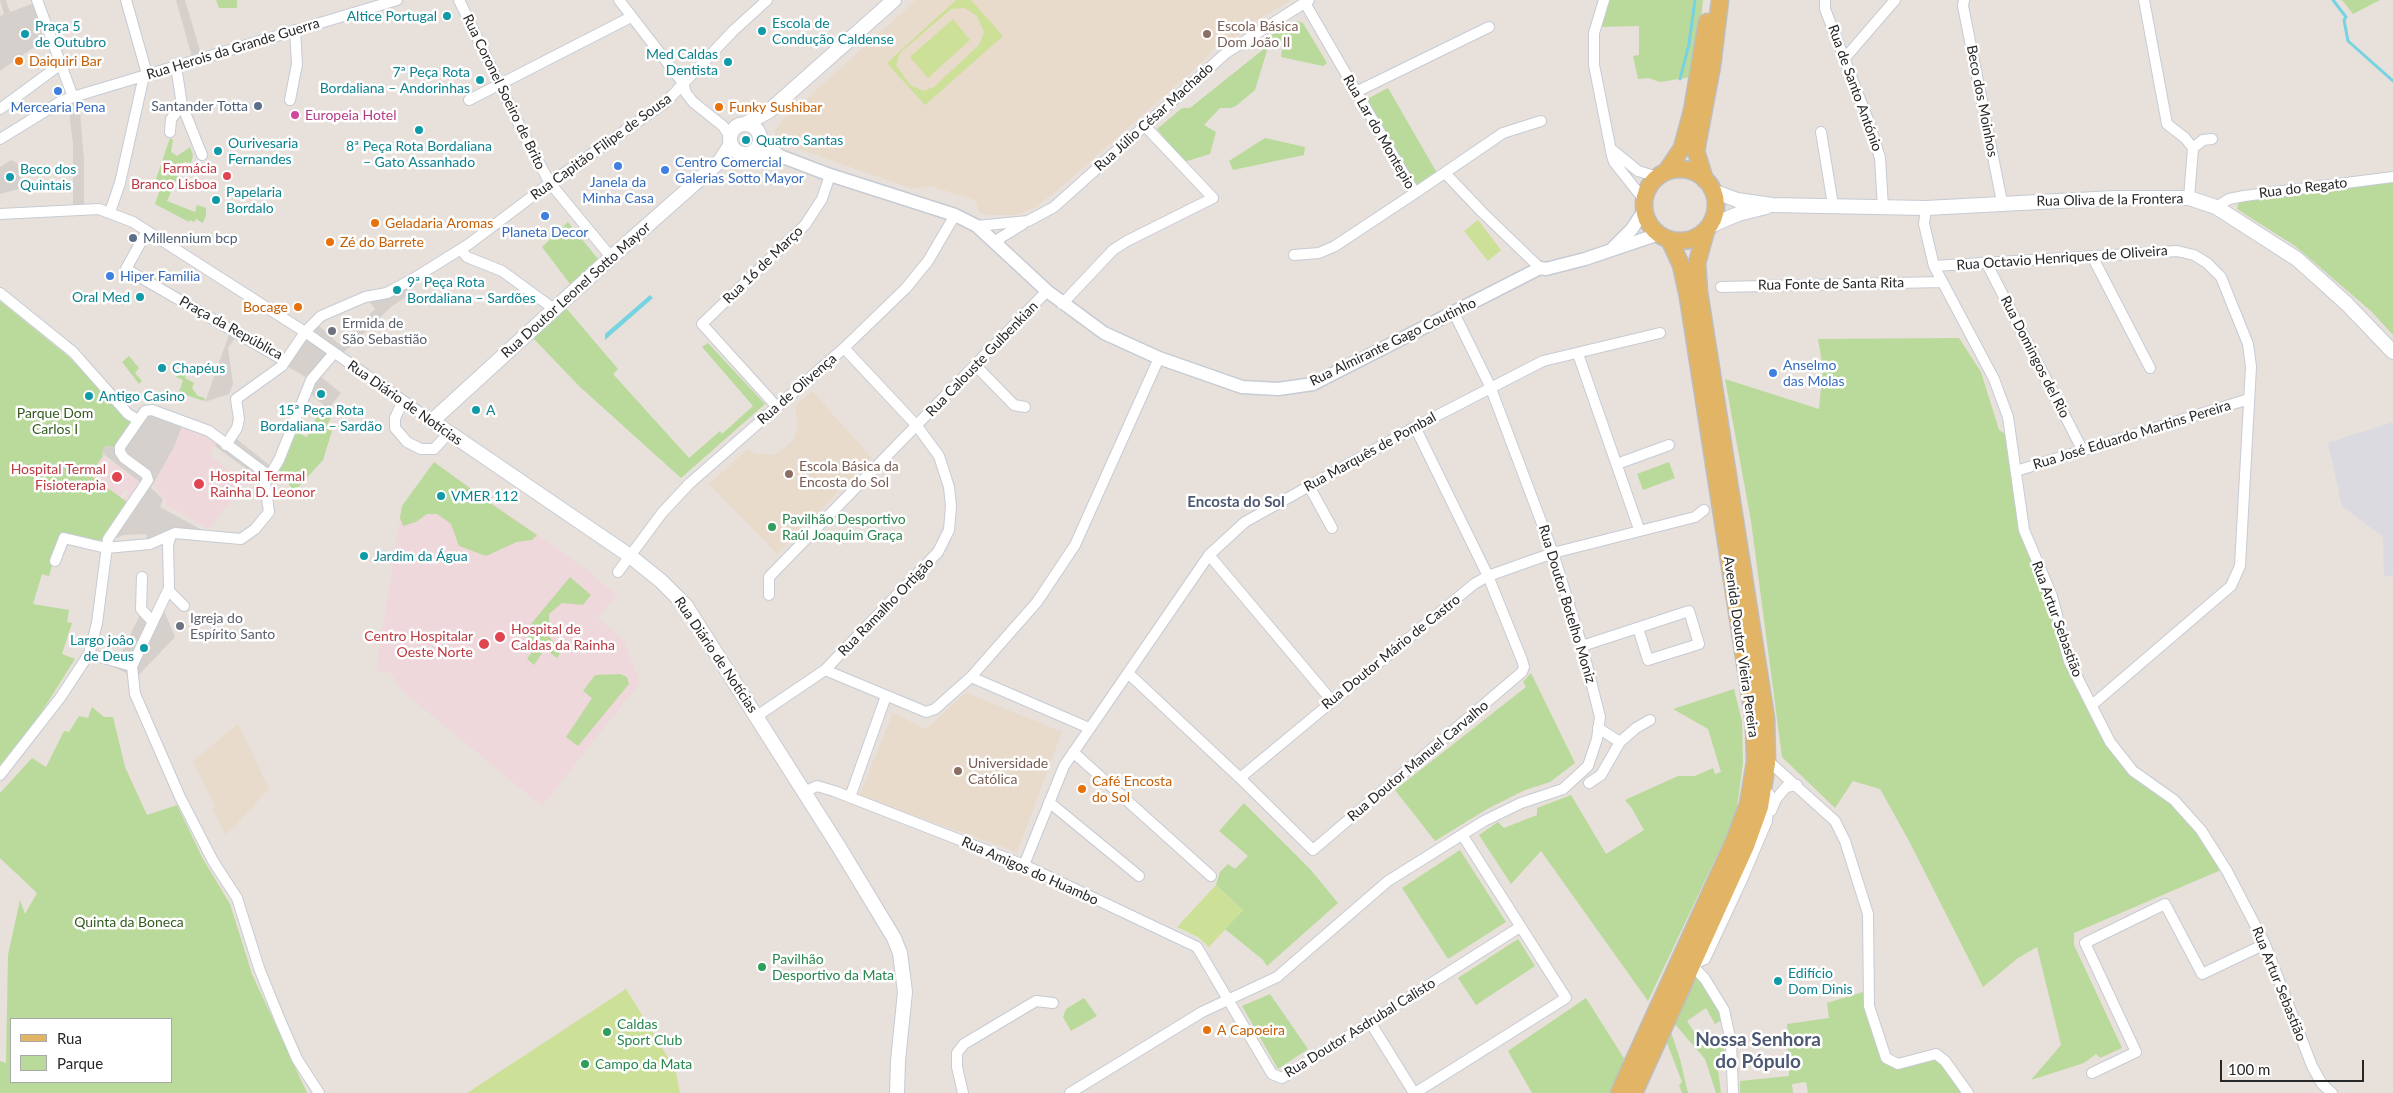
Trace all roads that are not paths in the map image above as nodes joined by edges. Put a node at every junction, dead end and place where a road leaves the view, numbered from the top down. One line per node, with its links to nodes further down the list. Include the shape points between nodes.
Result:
1 (126, 0): 22 (street)
2 (396, 0): 18 (street, Rua Herois da Grande Guerra)
3 (459, 0): 24 (street, Rua Coronel Soeiro de Brito)
4 (619, 0): 16 (street)
5 (767, 0): 23 (street, Rua Capitão Filipe de Sousa)
6 (894, 0): 31 (main road, Rua Doutor Leonel Sotto Mayor)
7 (1604, 0): 41 (street, via 1594,33 1594,66)
8 (1709, 0): 47 (main road, via 1692,111 1682,148)
9 (1720, 0): 51 (main road, via 1696,151)
10 (1826, 0): 19 (street, Rua de Santo António, via 1825,9)
11 (1895, 0): 19 (street)
12 (1964, 0): 54 (street, Beco dos Moinhos)
13 (2144, 0): 40 (street, via 2167,124)
14 (39, 1): 20 (street)
15 (1307, 1): 25 (street, Rua Lar do Montepio); 33 (street, Rua Júlio César Machado, via 1226,53)
16 (631, 17): 23 (street); 24 (street)
17 (1489, 27): 25 (street)
18 (295, 30): 21 (street, Rua Herois da Grande Guerra); 27 (street, via 297,64)
19 (1845, 58): 58 (street, Rua de Santo António, via 1880,158)
20 (62, 64): 26 (street); 30 (street)
21 (176, 66): 22 (street, Rua Herois da Grande Guerra); 29 (street)
22 (147, 74): 26 (street, Rua Herois da Grande Guerra); 61 (street, via 142,80 120,183)
23 (683, 83): 35 (street, via 693,102); 50 (street, Rua Capitão Filipe de Sousa, via 666,102)
24 (500, 85): 28 (street); 50 (street, Rua Coronel Soeiro de Brito)
25 (1356, 92): 52 (street, Rua Lar do Montepio)
26 (73, 97): 38 (street, Rua Herois da Grande Guerra)
27 (290, 100)
28 (469, 100)
29 (182, 105): 34 (street, via 171,119); 42 (street)
30 (0, 108)
31 (770, 111): 35 (main road, Rua Doutor Leonel Sotto Mayor); 37 (main road, Rua Doutor Leonel Sotto Mayor)
32 (1540, 121): 46 (street, via 1503,133)
33 (1144, 125): 64 (street, Rua Júlio César Machado, via 1054,207); 83 (street, via 1212,198 1112,250)
34 (170, 132)
35 (733, 132): 37 (main road, via 755,128); 43 (main road); 45 (main road, Rua Doutor Leonel Sotto Mayor)
36 (1821, 132): 57 (street)
37 (760, 138): 43 (main road, Rua Doutor Leonel Sotto Mayor, via 757,150); 44 (street)
38 (0, 139)
39 (2212, 139): 40 (street, via 2203,140)
40 (2193, 148): 53 (street)
41 (1611, 149): 47 (street, via 1638,170); 55 (street, via 1614,162)
42 (202, 154)
43 (745, 154): 44 (street); 45 (main road, Rua Doutor Leonel Sotto Mayor)
44 (780, 156): 48 (street)
45 (720, 160): 73 (main road, Rua Doutor Leonel Sotto Mayor)
46 (1446, 173): 52 (street); 77 (street)
47 (1662, 174): 51 (main road, via 1683,169); 55 (main road, via 1651,185)
48 (830, 175): 63 (street); 99 (street, Rua 16 de Março, via 822,199 805,225 702,324)
49 (2393, 176): 59 (street, Rua do Regato, via 2244,196 2229,199)
50 (550, 183): 70 (street, Rua Capitão Filipe de Sousa); 73 (street, Rua Coronel Soeiro de Brito)
51 (1709, 185): 56 (main road, Rua Oliva de la Frontera, via 1737,200); 66 (main road, via 1716,212)
52 (1415, 193): 72 (street, Rua Lar do Montepio, via 1336,246 1319,253)
53 (2189, 198): 54 (main road, Rua Oliva de la Frontera); 59 (main road, Rua Oliva de la Frontera)
54 (2002, 202): 60 (main road, Rua Oliva de la Frontera)
55 (1645, 205): 68 (main road, via 1649,223); 71 (street, Rua Almirante Gago Coutinho, via 1632,229)
56 (1772, 205): 57 (main road, Rua Oliva de la Frontera); 66 (main road, Rua Oliva de la Frontera, via 1738,214)
57 (1833, 205): 58 (main road, Rua Oliva de la Frontera)
58 (1883, 207): 60 (main road, Rua Oliva de la Frontera)
59 (2216, 207): 89 (main road, Rua Oliva de la Frontera, via 2297,259 2348,304)
60 (1926, 208): 76 (street, Rua Artur Sebastião, via 1924,224)
61 (110, 212): 62 (street, via 99,209); 67 (street)
62 (0, 214)
63 (955, 215): 65 (street); 88 (street, Rua de Olivença, via 928,261 906,288)
64 (1028, 221): 65 (street, Rua Júlio César Machado); 69 (street, Rua Júlio César Machado, via 1008,231 1000,238)
65 (977, 226): 69 (street, Rua Almirante Gago Coutinho)
66 (1708, 228): 68 (main road, via 1689,240); 145 (main road, Avenida Doutor Vieira Pereira, via 1697,264 1699,292 1766,718)
67 (148, 230): 86 (street); 93 (street, Praça da República, via 126,269)
68 (1664, 237): 71 (street, Rua Almirante Gago Coutinho); 170 (main road, Avenida Doutor Vieira Pereira, via 1681,265 1688,297 1754,721 1755,762 1748,804 1735,839)
69 (998, 246): 80 (street, Rua Almirante Gago Coutinho)
70 (461, 250): 82 (street, Rua Capitão Filipe de Sousa); 84 (street, via 502,271)
71 (1609, 251): 77 (street, Rua Almirante Gago Coutinho)
72 (1294, 255)
73 (611, 257): 84 (main road, Rua Doutor Leonel Sotto Mayor)
74 (2093, 258): 75 (street, Rua Octavio Henriques de Oliveira); 95 (street); 97 (street, Rua Octavio Henriques de Oliveira, via 2177,251 2194,255 2207,264 2221,277 2248,344 2251,366)
75 (1987, 264): 76 (street, Rua Octavio Henriques de Oliveira); 108 (street, Rua Domingos del Rio)
76 (1934, 266): 78 (street, Rua Artur Sebastião)
77 (1540, 268): 85 (street, Rua Almirante Gago Coutinho)
78 (1940, 282): 79 (street, Rua Fonte de Santa Rita); 110 (street, Rua Artur Sebastião, via 1994,378 2008,417)
79 (1721, 286)
80 (1047, 292): 83 (street, Rua Almirante Gago Coutinho); 94 (street, Rua Calouste Gulbenkian)
81 (0, 293): 101 (street, via 73,352 128,414)
82 (387, 293): 86 (street, Praça da República, via 365,298 321,316)
83 (1062, 304): 92 (street, Rua Almirante Gago Coutinho, via 1104,333)
84 (554, 309): 102 (main road, Rua Doutor Leonel Sotto Mayor)
85 (1454, 313): 92 (street, Rua Almirante Gago Coutinho, via 1313,384 1292,388 1242,387); 96 (street, Rua Doutor Botelho Moniz)
86 (305, 332): 90 (street, Rua Diário de Notícias); 93 (street, Praça da República)
87 (1660, 333): 91 (street, Rua Marquês de Pombal)
88 (844, 348): 99 (street, Rua de Olivença); 103 (street, Rua Ramalho Ortigão)
89 (2393, 352)
90 (334, 354): 98 (street, Rua Diário de Notícias); 111 (street, via 311,380 284,451)
91 (1578, 354): 96 (street, Rua Marquês de Pombal, via 1543,361); 109 (street)
92 (1159, 358): 135 (street, via 1075,545 1037,602)
93 (285, 361): 106 (street, via 236,399 237,428)
94 (975, 365): 100 (street, via 1014,405); 103 (street, Rua Calouste Gulbenkian)
95 (2150, 368)
96 (1490, 386): 104 (street, Rua Marquês de Pombal); 118 (street, Rua Doutor Botelho Moniz)
97 (2249, 399): 108 (street, Rua José Eduardo Martins Pereira); 138 (street, Rua Octavio Henriques de Oliveira, via 2240,566 2232,586)
98 (403, 401): 102 (street, Rua Diário de Notícias); 105 (street, via 394,418 395,428 407,442 421,449 434,449)
99 (777, 407): 120 (street, Rua de Olivença, via 689,484 662,512)
100 (1025, 407)
101 (138, 420): 106 (street, via 145,411 152,410 209,431); 117 (street, via 120,452 146,474 148,480 108,539)
102 (432, 421): 105 (main road, Rua Diário de Notícias)
103 (917, 426): 126 (street, Rua Calouste Gulbenkian, via 769,577); 133 (street, Rua Ramalho Ortigão, via 946,471 950,506 948,530 938,552)
104 (1415, 427): 112 (street, Rua Marquês de Pombal); 123 (street)
105 (449, 433): 120 (main road, Rua Diário de Notícias)
106 (222, 442): 111 (street)
107 (1669, 445): 109 (street)
108 (2084, 451): 110 (street, Rua José Eduardo Martins Pereira)
109 (1616, 464): 115 (street)
110 (2016, 471): 138 (street, Rua Artur Sebastião, via 2024,530 2052,596 2070,661)
111 (268, 475): 116 (street, via 264,490 269,512 241,540 175,532)
112 (1309, 486): 114 (street); 119 (street, Rua Marquês de Pombal, via 1244,522)
113 (1704, 510): 115 (street, Rua Doutor Mário de Castro, via 1695,517)
114 (1332, 528)
115 (1639, 529): 118 (street, Rua Doutor Mário de Castro)
116 (171, 535): 117 (street, via 150,544); 125 (street)
117 (106, 548): 121 (street, via 64,538); 131 (street, via 97,623)
118 (1553, 553): 123 (street, Rua Doutor Mário de Castro); 130 (street, Rua Doutor Botelho Moniz)
119 (1209, 554): 134 (street, Rua Marquês de Pombal); 137 (street)
120 (630, 556): 122 (street, Rua de Olivença); 139 (main road, Rua Diário de Notícias, via 686,606)
121 (55, 561)
122 (618, 572)
123 (1488, 576): 137 (street, Rua Doutor Mário de Castro); 147 (street, Rua Doutor Manuel Carvalho, via 1522,660 1522,672 1314,850)
124 (142, 577): 128 (street, via 141,610)
125 (168, 590): 127 (street); 128 (street)
126 (769, 595)
127 (184, 606)
128 (155, 617): 132 (street)
129 (1638, 628): 129 (street, via 1689,611 1699,644 1648,660); 130 (street)
130 (1582, 646): 142 (street, Rua Doutor Botelho Moniz, via 1600,717)
131 (89, 654): 132 (street); 146 (street, via 60,698)
132 (132, 666): 166 (street, via 135,694 180,797 213,862 237,898 259,968 280,1020 297,1059)
133 (825, 670): 136 (street); 139 (street, Rua Ramalho Ortigão)
134 (1128, 672): 141 (street, Rua Marquês de Pombal); 147 (street)
135 (970, 677): 136 (street, via 935,710 926,712); 141 (street)
136 (886, 696): 151 (street)
137 (1332, 700): 147 (street, Rua Doutor Mário de Castro)
138 (2092, 705): 159 (street, Rua Artur Sebastião, via 2110,742 2134,771 2174,800 2201,830 2227,871)
139 (756, 716): 150 (main road, Rua Diário de Notícias)
140 (1650, 720): 143 (street)
141 (1089, 728): 144 (street, Rua Marquês de Pombal)
142 (1598, 728): 143 (street); 154 (street, Rua Doutor Botelho Moniz, via 1588,766 1567,785 1504,811)
143 (1620, 742): 148 (street, via 1601,775)
144 (1073, 752): 152 (street, Rua Marquês de Pombal); 157 (street)
145 (1766, 758): 149 (street); 153 (street, Avenida Doutor Vieira Pereira, via 1770,776); 160 (main road, Avenida Doutor Vieira Pereira, via 1760,807 1746,846)
146 (0, 775)
147 (1240, 778)
148 (1589, 784)
149 (1797, 785): 153 (street, via 1786,787 1776,799); 173 (street, via 1835,821 1845,841 1868,914 1868,1006 1886,1058 1898,1064 1936,1054 1946,1061)
150 (804, 792): 151 (street, Rua Amigos do Huambo, via 817,786); 167 (main road, Rua Diário de Notícias, via 879,911 900,954 906,992 898,1061)
151 (850, 797): 155 (street, Rua Amigos do Huambo)
152 (1049, 802): 155 (street, Rua Marquês de Pombal); 156 (street)
153 (1767, 821): 160 (street, Avenida Doutor Vieira Pereira, via 1705,959)
154 (1463, 836): 158 (street); 161 (street, Rua Doutor Botelho Moniz, via 1388,881 1277,976)
155 (1024, 865): 161 (street, Rua Amigos do Huambo, via 1197,947)
156 (1139, 876)
157 (1211, 876)
158 (1520, 927): 163 (street, Rua Doutor Asdrubal Calisto); 169 (street, via 1566,998)
159 (2265, 944): 164 (street, via 2202,974 2165,904 2086,943 2136,1052); 174 (street, Rua Artur Sebastião, via 2312,1066 2322,1084)
160 (1692, 965): 171 (main road, Avenida Doutor Vieira Pereira); 172 (street, via 1724,1010 1731,1042)
161 (1228, 999): 163 (street, Rua Doutor Asdrubal Calisto, via 1272,1074 1282,1078); 165 (street, Rua Doutor Botelho Moniz)
162 (1053, 1004): 168 (street, via 1036,1001 964,1044 957,1053)
163 (1370, 1022): 169 (street)
164 (2092, 1073)
165 (1074, 1092)
166 (319, 1093)
167 (898, 1093)
168 (963, 1093)
169 (1415, 1093)
170 (1619, 1093)
171 (1634, 1093)
172 (1733, 1093)
173 (1968, 1093)
174 (2332, 1093)

